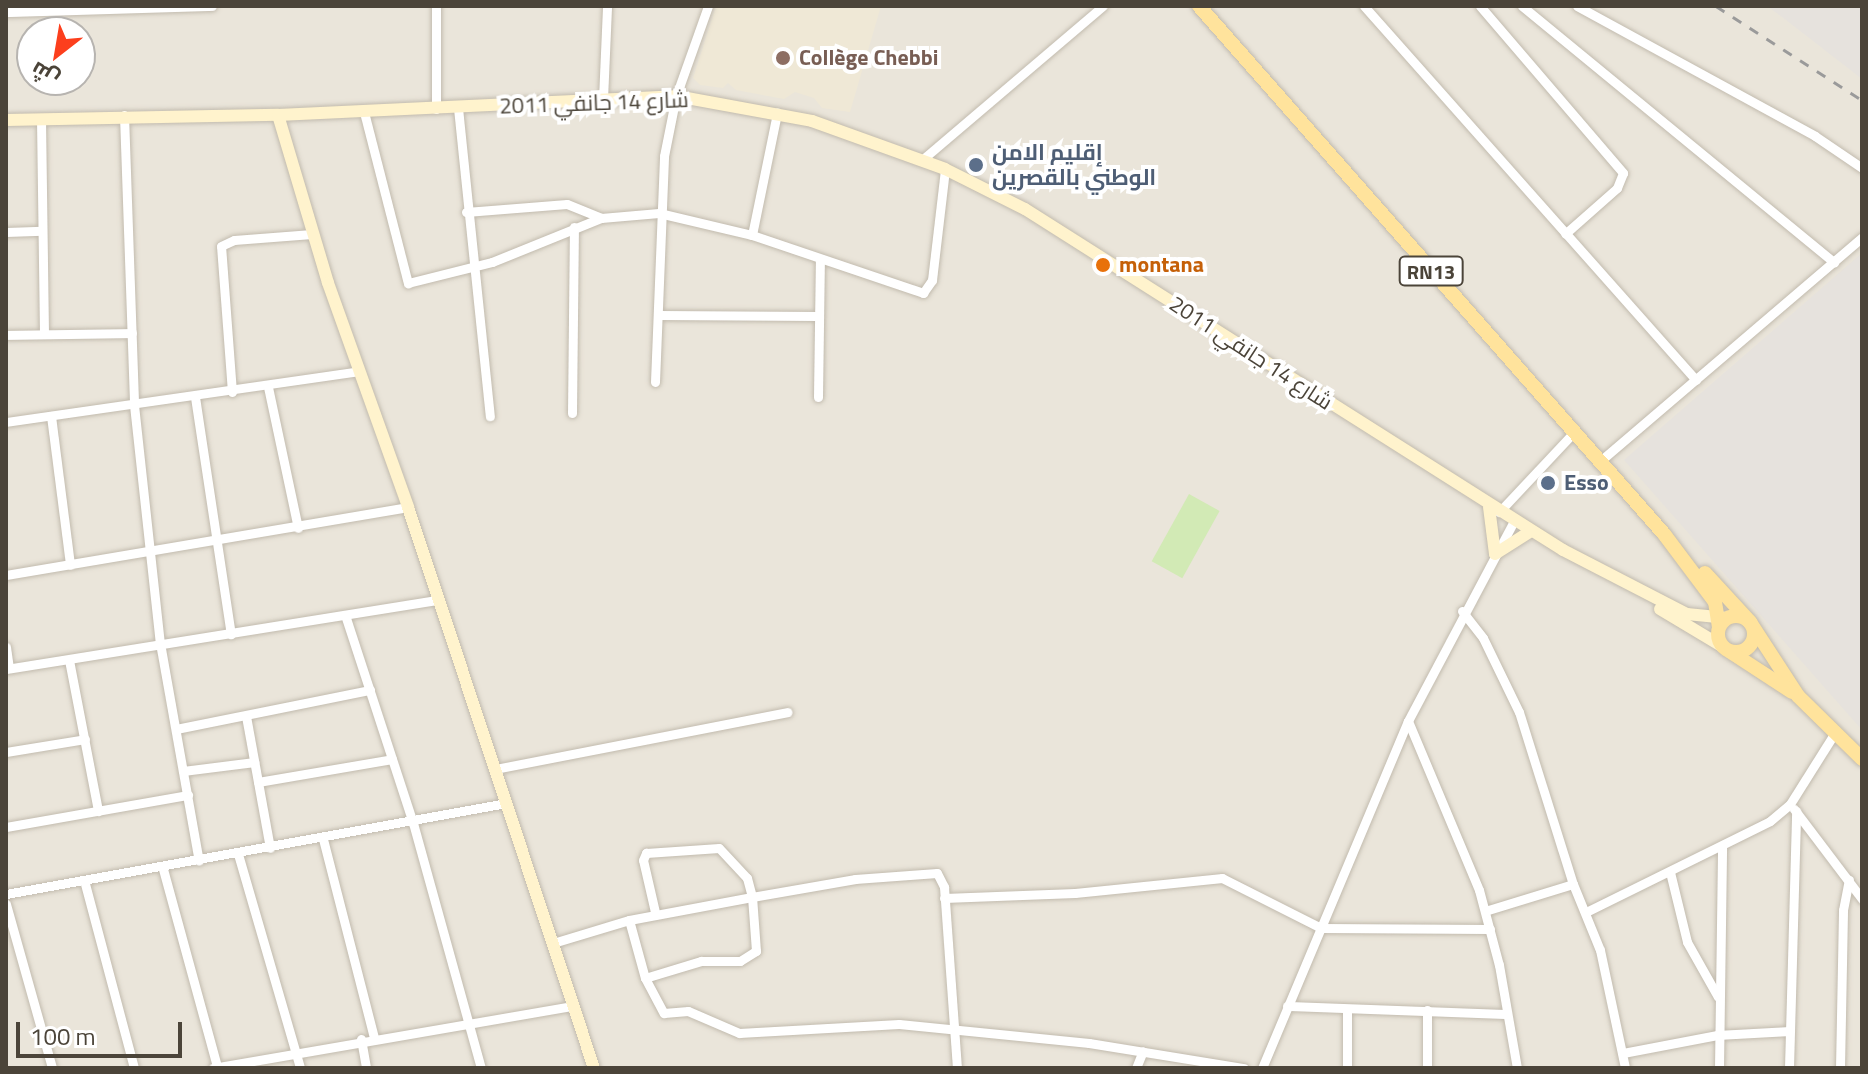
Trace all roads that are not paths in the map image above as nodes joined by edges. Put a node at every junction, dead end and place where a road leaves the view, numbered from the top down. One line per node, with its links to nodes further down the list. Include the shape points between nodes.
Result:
1 (212, 6): 11 (street)
2 (436, 6): 16 (street)
3 (607, 6): 14 (street)
4 (708, 6): 13 (street)
5 (1103, 6): 23 (street)
6 (1199, 6): 56 (main road, RN13)
7 (1364, 6): 33 (street)
8 (1480, 6): 33 (street, via 1623,173 1617,188)
9 (1522, 6): 37 (street)
10 (1577, 6): 24 (street, via 1815,136)
11 (144, 7): 12 (street)
12 (6, 12)
13 (676, 96): 14 (main road, شارع 14 جانفي 2011); 18 (main road, شارع 14 جانفي 2011); 27 (street)
14 (603, 99): 15 (main road, شارع 14 جانفي 2011)
15 (458, 108): 16 (main road, شارع 14 جانفي 2011); 26 (street)
16 (436, 109): 17 (main road, شارع 14 جانفي 2011)
17 (364, 112): 20 (main road, شارع 14 جانفي 2011); 38 (street, via 405,281)
18 (777, 113): 23 (main road, شارع 14 جانفي 2011); 34 (street)
19 (124, 115): 20 (main road, شارع 14 جانفي 2011); 21 (main road, شارع 14 جانفي 2011); 41 (street)
20 (278, 115): 32 (main road)
21 (41, 119): 22 (main road, شارع 14 جانفي 2011); 30 (street)
22 (6, 120)
23 (923, 159): 25 (main road, شارع 14 جانفي 2011)
24 (1862, 168)
25 (945, 169): 36 (street, via 932,280 923,293); 59 (main road, شارع 14 جانفي 2011, via 1089,247)
26 (466, 212): 28 (street, via 567,204); 38 (street)
27 (659, 213): 28 (street); 34 (street); 39 (street)
28 (601, 218): 29 (street)
29 (574, 227): 38 (street); 52 (street)
30 (42, 231): 31 (street); 42 (street)
31 (6, 232)
32 (312, 234): 44 (main road); 48 (street, via 221,246)
33 (1565, 234): 45 (street)
34 (752, 235): 36 (street)
35 (1862, 237): 37 (street)
36 (820, 261): 40 (street)
37 (1834, 262): 45 (street)
38 (475, 268): 54 (street)
39 (658, 315): 40 (street); 46 (street)
40 (818, 316): 50 (street)
41 (132, 333): 42 (street); 51 (street)
42 (44, 334): 43 (street)
43 (6, 335)
44 (358, 371): 47 (street); 58 (main road)
45 (1696, 380): 57 (street)
46 (655, 382)
47 (268, 387): 48 (street); 61 (street)
48 (232, 392): 49 (street)
49 (195, 397): 51 (street); 64 (street)
50 (818, 397)
51 (134, 405): 53 (street); 65 (street)
52 (572, 413)
53 (51, 416): 55 (street); 67 (street)
54 (490, 416)
55 (6, 422)
56 (1574, 432): 57 (main road, RN13); 59 (street)
57 (1599, 462): 63 (main road, RN13)
58 (408, 507): 61 (street); 70 (main road)
59 (1494, 510): 60 (main road, شارع 14 جانفي 2011); 66 (main road)
60 (1514, 521): 62 (main road, شارع 14 جانفي 2011); 66 (street)
61 (298, 528): 64 (street)
62 (1531, 531): 66 (main road); 69 (main road, شارع 14 جانفي 2011)
63 (1664, 534): 73 (main road, via 1707,588); 74 (main road, RN13)
64 (219, 542): 65 (street); 75 (street)
65 (151, 554): 67 (street); 76 (street)
66 (1495, 554): 71 (street)
67 (70, 565): 68 (street)
68 (6, 575)
69 (1629, 586): 73 (main road, شارع 14 جانفي 2011, via 1687,614); 78 (main road, شارع 14 جانفي 2011)
70 (439, 600): 72 (street); 93 (main road)
71 (1462, 611): 85 (street); 111 (street, via 1510,687)
72 (346, 618): 75 (street); 81 (street)
73 (1722, 621): 74 (main road); 78 (main road)
74 (1750, 622): 78 (main road, via 1751,644 1742,651); 82 (main road, RN13)
75 (231, 634): 76 (street)
76 (160, 643): 79 (street); 86 (street)
77 (6, 647): 80 (street)
78 (1725, 648): 82 (main road, شارع 14 جانفي 2011)
79 (69, 660): 80 (street); 88 (street)
80 (7, 669)
81 (370, 690): 84 (street); 90 (street)
82 (1798, 696): 87 (main road, RN13)
83 (787, 712): 93 (street)
84 (246, 716): 86 (street); 92 (street)
85 (1408, 721): 117 (street, via 1450,811); 121 (street)
86 (176, 729): 94 (street)
87 (1836, 731): 91 (main road, RN13); 98 (street)
88 (85, 739): 89 (street); 99 (street)
89 (6, 752)
90 (392, 759): 95 (street); 100 (street)
91 (1862, 759)
92 (254, 762): 94 (street); 95 (street)
93 (495, 769): 97 (main road)
94 (183, 771): 96 (street)
95 (258, 782): 103 (street)
96 (188, 795): 99 (street); 106 (street)
97 (506, 803): 100 (street); 123 (main road)
98 (1793, 808): 104 (street); 110 (street); 133 (street)
99 (98, 811): 101 (street)
100 (413, 823): 102 (street); 131 (street)
101 (6, 827)
102 (323, 839): 103 (street); 135 (street)
103 (270, 848): 105 (street)
104 (1722, 848): 108 (street); 125 (street)
105 (238, 854): 106 (street); 137 (street)
106 (199, 861): 107 (street)
107 (163, 869): 109 (street); 142 (street)
108 (1670, 872): 119 (street); 125 (street, via 1687,942)
109 (84, 880): 112 (street); 141 (street)
110 (1849, 880): 115 (street); 157 (street, via 1843,910)
111 (1573, 884): 117 (street); 119 (street)
112 (6, 894)
113 (752, 897): 114 (street, via 929,870 941,878); 118 (street); 118 (street, via 747,878 719,848 646,853 643,860); 124 (street, via 758,926 751,956 701,961)
114 (944, 898): 121 (street, via 1075,893 1222,878); 132 (street)
115 (1862, 899)
116 (6, 904): 140 (street)
117 (1485, 911): 122 (street)
118 (655, 912): 120 (street)
119 (1586, 912): 139 (street, via 1610,986)
120 (629, 920): 123 (street); 124 (street)
121 (1321, 928): 122 (street); 127 (street)
122 (1490, 929): 130 (street)
123 (553, 943): 126 (main road)
124 (645, 978): 132 (street, via 664,1013 688,1011 739,1033 899,1024)
125 (1718, 997): 134 (street)
126 (573, 1006): 131 (street); 146 (main road)
127 (1287, 1006): 128 (street); 150 (street)
128 (1347, 1009): 129 (street); 151 (street)
129 (1427, 1010): 130 (street); 152 (street)
130 (1507, 1014): 153 (street)
131 (471, 1021): 135 (street); 145 (street)
132 (952, 1030): 138 (street); 147 (street)
133 (1790, 1031): 134 (street); 156 (street)
134 (1717, 1035): 139 (street); 155 (street)
135 (374, 1037): 136 (street)
136 (361, 1039): 137 (street); 144 (street)
137 (294, 1051): 142 (street); 143 (street)
138 (1143, 1051): 148 (street); 149 (street)
139 (1623, 1053): 154 (street)
140 (52, 1068)
141 (134, 1068)
142 (215, 1068)
143 (300, 1068)
144 (366, 1068)
145 (481, 1068)
146 (594, 1068)
147 (957, 1068)
148 (1136, 1068)
149 (1244, 1068)
150 (1262, 1068)
151 (1347, 1068)
152 (1427, 1068)
153 (1517, 1068)
154 (1625, 1068)
155 (1719, 1068)
156 (1789, 1068)
157 (1840, 1068)

